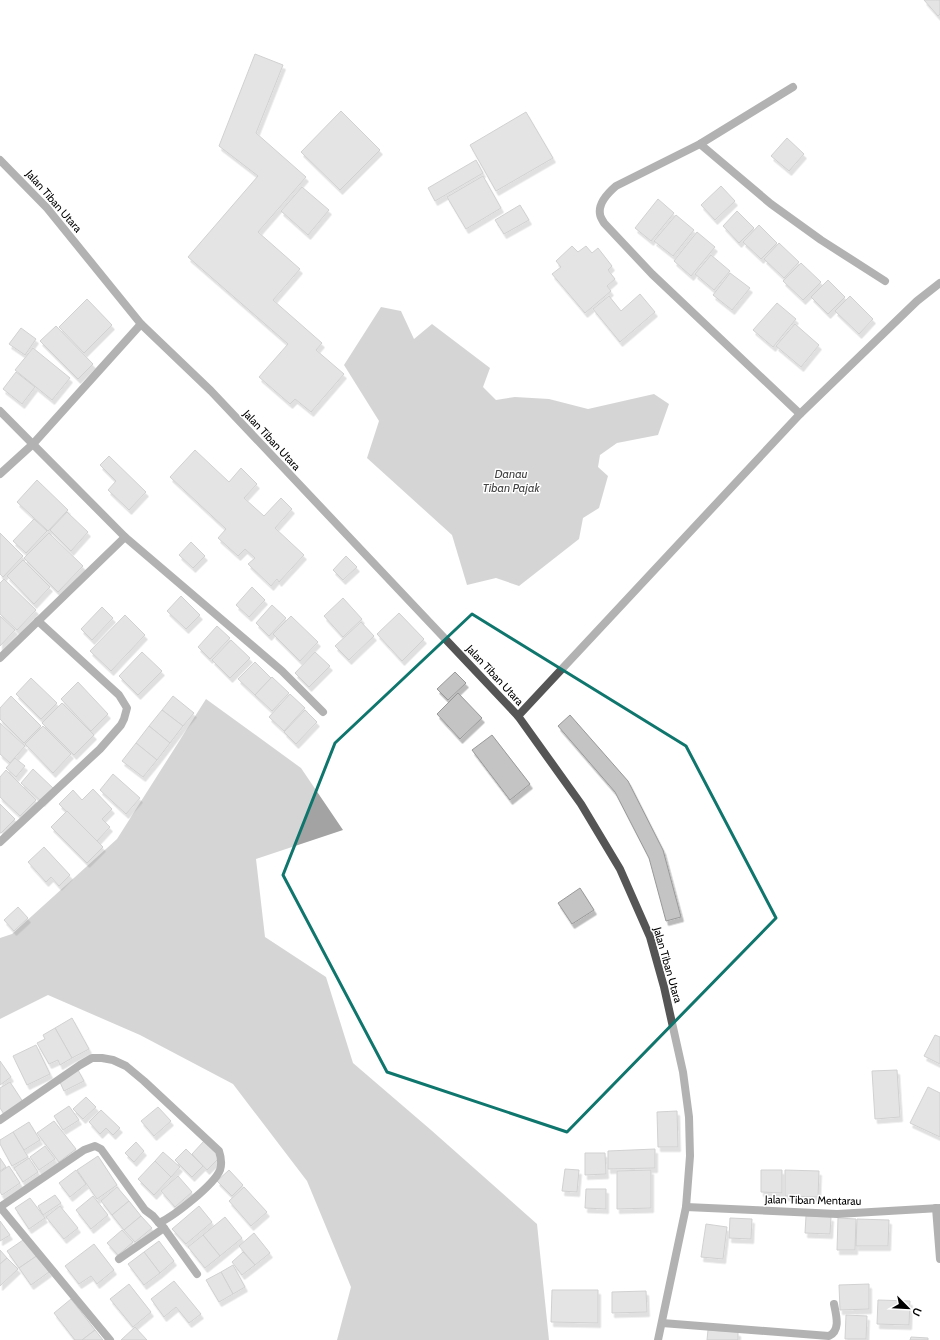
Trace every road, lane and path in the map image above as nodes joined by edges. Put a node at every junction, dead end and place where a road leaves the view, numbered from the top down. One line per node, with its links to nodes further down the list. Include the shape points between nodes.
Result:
1 (793, 87): 2 (street)
2 (700, 144): 4 (street, via 771,204); 8 (street, via 616,186 608,192 600,214 604,223 652,274)
3 (0, 160): 6 (street, Jalan Tiban Utara, via 47,208)
4 (885, 281)
5 (940, 283): 8 (street, via 917,301)
6 (142, 324): 9 (street); 15 (street, Jalan Tiban Utara, via 211,391)
7 (0, 411): 9 (street)
8 (800, 414): 15 (street)
9 (33, 444): 10 (street); 11 (street)
10 (0, 474)
11 (125, 537): 12 (street); 14 (street, via 282,671)
12 (38, 621): 13 (street); 16 (street, via 119,695 127,708 124,719 100,749)
13 (0, 658)
14 (323, 712)
15 (518, 716): 19 (street, Jalan Tiban Utara, via 603,839 620,869 650,937 683,1072 689,1117 690,1156)
16 (0, 842)
17 (0, 1120): 21 (street, via 92,1058 113,1060 126,1066 219,1151 222,1159 216,1177)
18 (0, 1207): 21 (street, via 84,1150 94,1146 101,1149 145,1210); 27 (street)
19 (686, 1207): 20 (street, Jalan Tiban Mentarau, via 837,1214); 26 (street, Jalan Tiban Utara)
20 (938, 1208): 23 (street)
21 (162, 1225): 22 (street); 24 (street)
22 (119, 1259)
23 (940, 1259)
24 (197, 1274)
25 (834, 1304): 26 (street, via 836,1329 829,1336)
26 (662, 1323): 28 (street, Jalan Tiban Utara)
27 (110, 1340)
28 (658, 1340)

